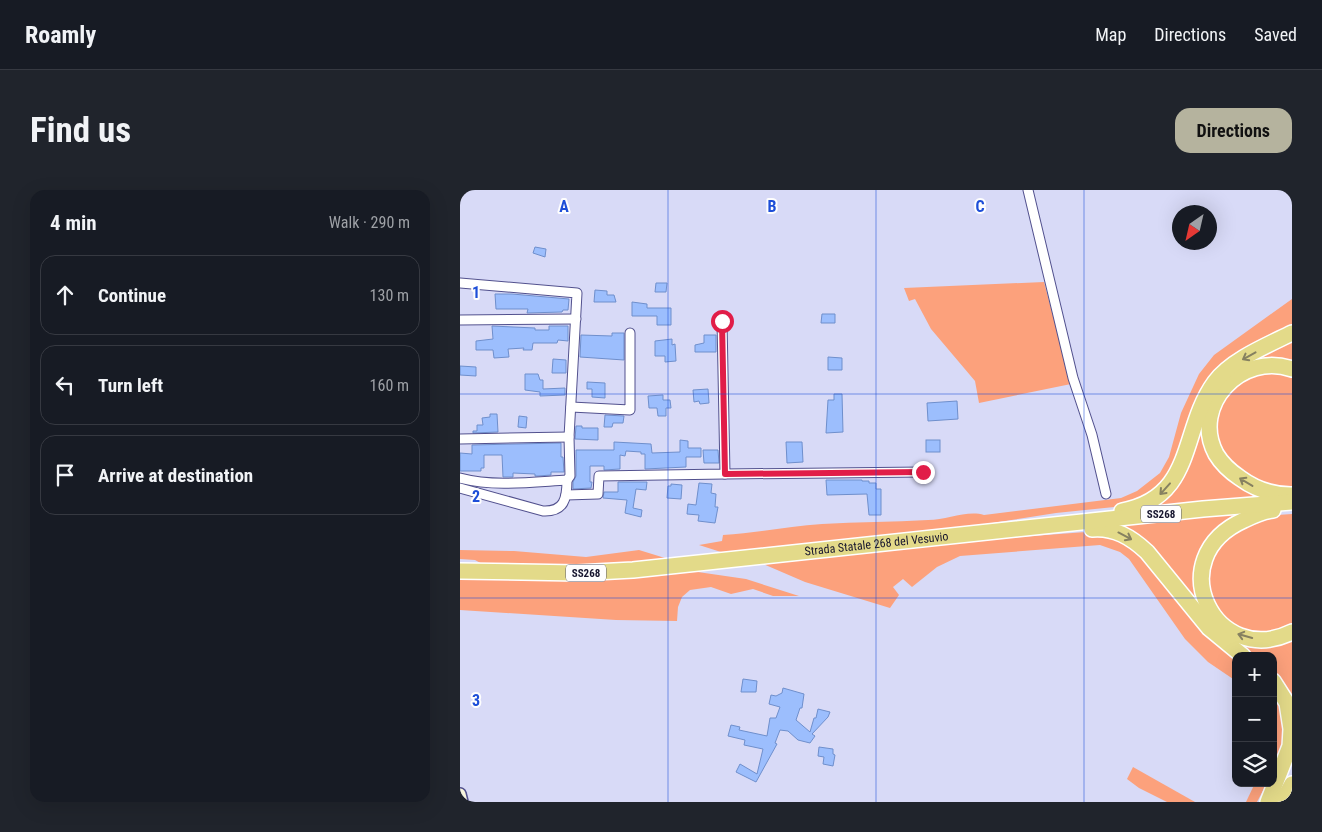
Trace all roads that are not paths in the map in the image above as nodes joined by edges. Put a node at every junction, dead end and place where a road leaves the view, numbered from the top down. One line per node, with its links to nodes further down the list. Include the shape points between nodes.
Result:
1 (1028, 190): 17 (street, via 1073,378 1092,435)
2 (460, 283): 3 (street, via 577,293)
3 (576, 319): 4 (street); 9 (street)
4 (460, 320)
5 (722, 321): 13 (street)
6 (630, 333): 9 (street, via 630,410)
7 (1292, 333): 22 (highway, one-way to 22, via 1242,360 1215,382 1177,473 1166,490 1153,501 1125,510 1069,518)
8 (1292, 369): 19 (highway, one-way to 8, via 1264,491 1233,473 1215,452 1210,425 1212,408 1219,394 1240,373 1256,366 1273,364)
9 (571, 407): 11 (street)
10 (460, 438): 11 (street)
11 (569, 438): 15 (street, via 571,470)
12 (923, 472): 13 (street)
13 (725, 474): 18 (street, via 598,476 598,494)
14 (460, 478): 15 (street, via 499,483)
15 (566, 480): 18 (street)
16 (460, 488): 18 (street, via 553,512)
17 (1106, 494)
18 (566, 495)
19 (1292, 495)
20 (1292, 502): 22 (highway, Strada Statale 268 del Vesuvio / SS268)
21 (1292, 509): 25 (highway, one-way to 21, via 1264,640 1240,636 1216,618 1201,590 1201,570 1211,547 1233,525 1268,510)
22 (1035, 527): 23 (highway, Strada Statale 268 del Vesuvio / SS268)
23 (1008, 530): 24 (highway, Strada Statale 268 del Vesuvio / SS268, via 633,570 577,573); 26 (highway, one-way to 26, via 1098,528 1123,534 1147,552 1209,628)
24 (460, 570)
25 (1292, 632)
26 (1238, 652)
27 (1277, 687): 31 (highway, via 1287,703 1290,746)
28 (1292, 760): 31 (highway)
29 (460, 794): 30 (street)
30 (462, 802)
31 (1269, 802)

